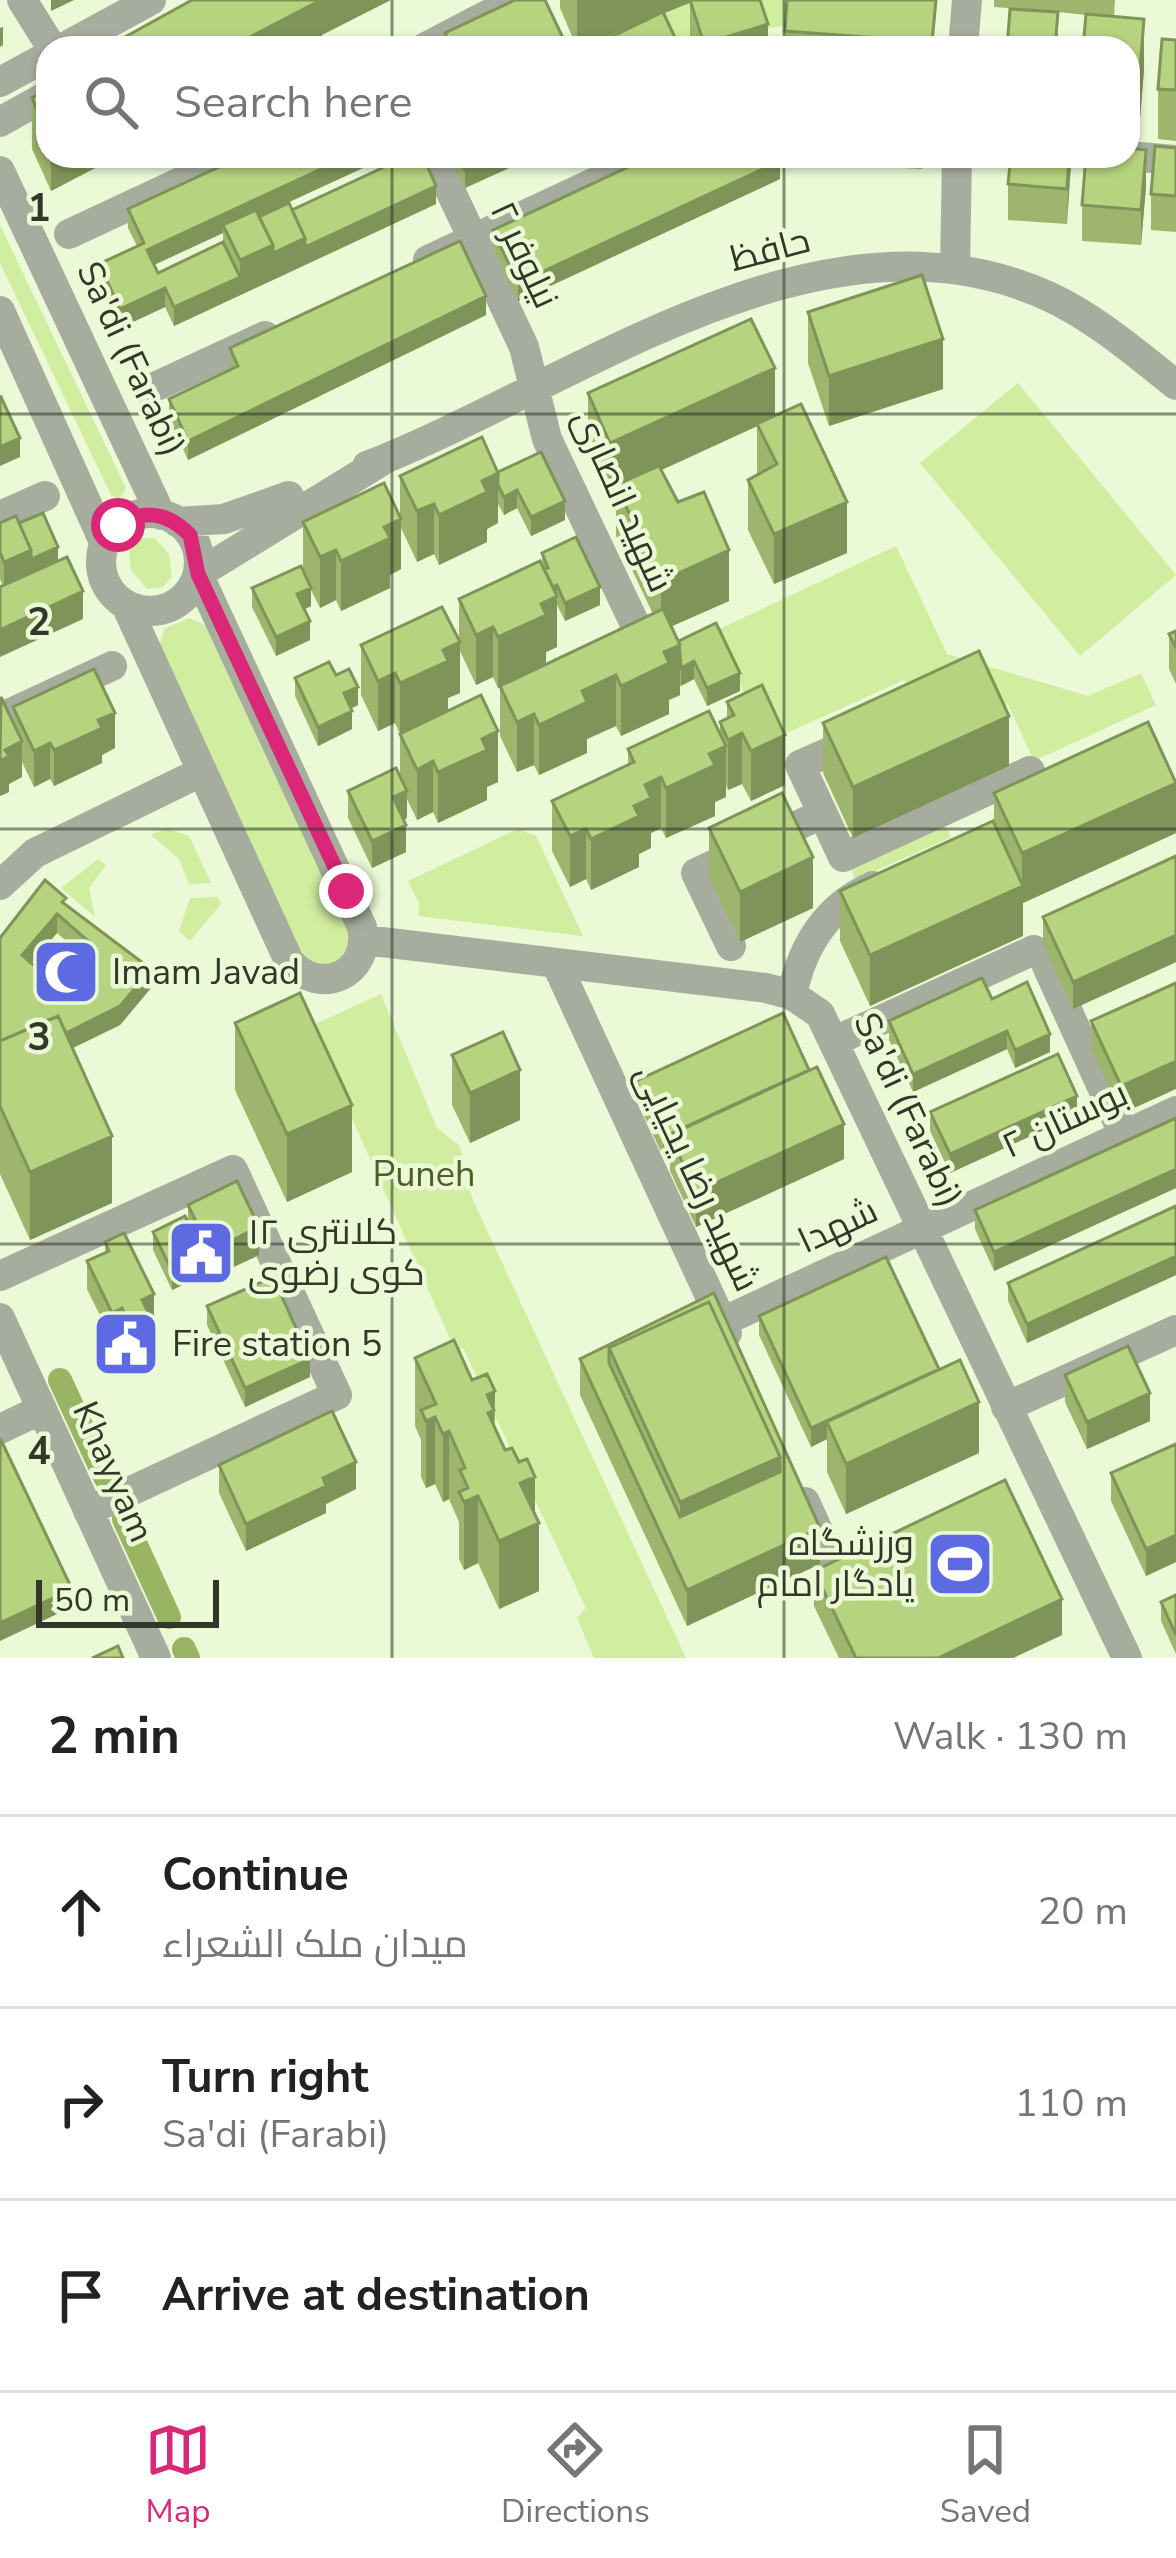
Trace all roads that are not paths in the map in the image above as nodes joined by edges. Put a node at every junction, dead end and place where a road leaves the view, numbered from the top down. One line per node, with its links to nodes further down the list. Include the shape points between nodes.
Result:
1 (22, 0): 5 (street)
2 (152, 0): 6 (street)
3 (516, 0): 7 (street)
4 (967, 0): 8 (street)
5 (41, 36)
6 (85, 36)
7 (447, 36)
8 (964, 36)
9 (36, 60): 10 (street)
10 (0, 82)
11 (36, 102): 12 (street)
12 (0, 122)
13 (1140, 157): 14 (street)
14 (1176, 160)
15 (210, 168): 20 (street)
16 (440, 168): 21 (street, نیلوفر ۲)
17 (625, 168): 21 (street)
18 (957, 168): 22 (street)
19 (0, 171): 32 (street, Sa'di (Farabi))
20 (69, 234)
21 (473, 239): 23 (street); 28 (street, نیلوفر ۲)
22 (955, 268): 26 (street, حافظ, via 1052,298); 28 (street, حافظ, via 899,264 785,282 719,304)
23 (408, 269)
24 (0, 311): 33 (street)
25 (299, 320): 27 (street)
26 (1176, 386)
27 (148, 390)
28 (537, 390): 29 (street, حافظ); 36 (street, شهید انصاری, via 547,439)
29 (385, 459): 32 (street, via 248,512); 34 (street)
30 (45, 496): 31 (street)
31 (0, 516)
32 (169, 518): 33 (street, via 128,519); 34 (street, via 196,547)
33 (105, 544): 35 (street, via 104,578)
34 (198, 574): 35 (street, via 186,596 164,610); 48 (street)
35 (126, 605): 41 (street)
36 (643, 641)
37 (112, 666): 38 (street)
38 (0, 718)
39 (896, 723): 43 (street, via 800,765)
40 (1030, 771): 42 (street)
41 (201, 772): 46 (street, via 35,853); 48 (street, via 297,971 336,979 356,964)
42 (968, 800): 44 (street); 45 (street)
43 (822, 814): 45 (street); 49 (street, via 696,873)
44 (986, 837)
45 (843, 857): 47 (street, via 827,864)
46 (0, 885)
47 (843, 899): 51 (street, via 799,957); 51 (street, via 898,888 837,929)
48 (365, 940): 50 (street)
49 (730, 946)
50 (556, 963): 51 (street); 58 (street, شهید رضا یحیایی)
51 (794, 983): 52 (street, Sa'di (Farabi))
52 (835, 1041): 54 (street, via 1041,942 1087,1028); 55 (street, Sa'di (Farabi))
53 (1176, 1111): 55 (street, بوستان ۲)
54 (1118, 1122)
55 (922, 1230): 58 (street, شهدا); 61 (street, Sa'di (Farabi))
56 (0, 1276): 65 (street, via 233,1170 337,1394)
57 (0, 1318): 62 (street, Khayyam)
58 (722, 1322): 60 (street, شهید رضا یحیایی)
59 (1176, 1330): 61 (street)
60 (741, 1364)
61 (1006, 1408): 68 (street, Sa'di (Farabi))
62 (42, 1409): 63 (street); 65 (street, Khayyam)
63 (0, 1429)
64 (790, 1470): 66 (street)
65 (88, 1511): 67 (street, Khayyam)
66 (830, 1557)
67 (156, 1658)
68 (1126, 1658)

